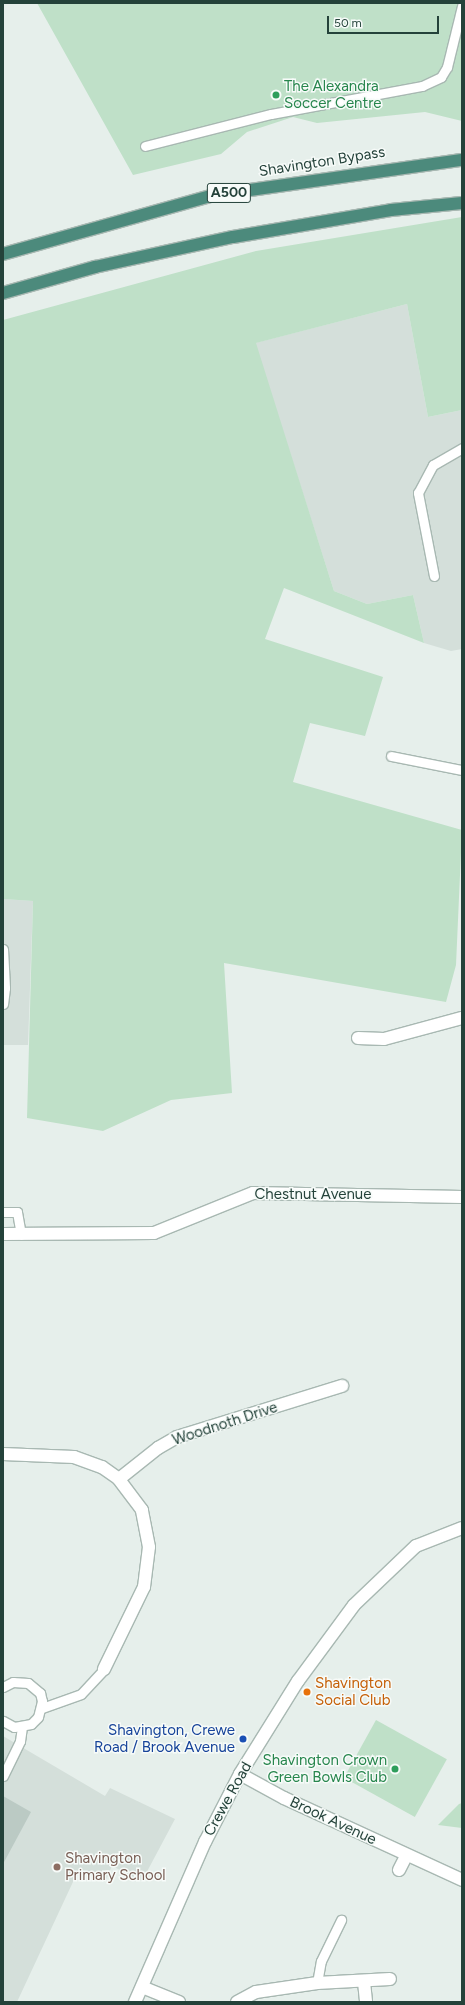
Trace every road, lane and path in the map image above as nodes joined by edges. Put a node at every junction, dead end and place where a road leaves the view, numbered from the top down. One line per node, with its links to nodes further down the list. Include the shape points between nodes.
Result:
1 (462, 6): 2 (lane, via 447,67 441,77 422,86 271,114)
2 (145, 146)
3 (462, 160): 5 (highway, Shavington Bypass / A500, via 215,195)
4 (462, 203): 6 (highway, via 391,210 233,237 96,266)
5 (3, 254)
6 (3, 293)
7 (462, 448): 8 (lane, via 433,465 418,492)
8 (434, 576)
9 (392, 756): 10 (lane)
10 (462, 770)
11 (3, 949): 12 (lane, via 6,988)
12 (3, 1004)
13 (462, 1018): 14 (street, via 384,1039)
14 (358, 1038)
15 (462, 1197): 18 (street, Chestnut Avenue, via 253,1193 154,1233)
16 (3, 1212): 18 (lane, via 17,1212)
17 (3, 1234): 18 (street, Chestnut Avenue)
18 (21, 1235)
19 (342, 1386): 21 (street, Woodnoth Drive, via 177,1437 158,1448)
20 (3, 1454): 21 (street, via 74,1457 102,1467)
21 (119, 1479): 23 (street, via 142,1510 149,1547 144,1587)
22 (462, 1528): 28 (street, Crewe Road, via 416,1546 354,1605 298,1681)
23 (104, 1669): 25 (lane, via 81,1694)
24 (3, 1688): 25 (lane, via 13,1682 28,1683 40,1693)
25 (42, 1708): 27 (lane, via 31,1724)
26 (3, 1721): 27 (lane)
27 (22, 1727): 29 (lane, via 20,1741)
28 (240, 1774): 30 (street, Brook Avenue); 37 (street, Crewe Road, via 205,1842)
29 (3, 1776)
30 (406, 1856): 31 (street); 32 (street, Brook Avenue)
31 (399, 1870)
32 (462, 1880)
33 (340, 1920): 36 (lane, via 321,1961)
34 (390, 1979): 35 (street)
35 (364, 1982): 36 (street); 41 (street)
36 (317, 1983): 40 (street, via 256,1992)
37 (142, 1987): 38 (street, Crewe Road); 39 (street)
38 (135, 2002)
39 (179, 2002)
40 (237, 2002)
41 (366, 2002)

